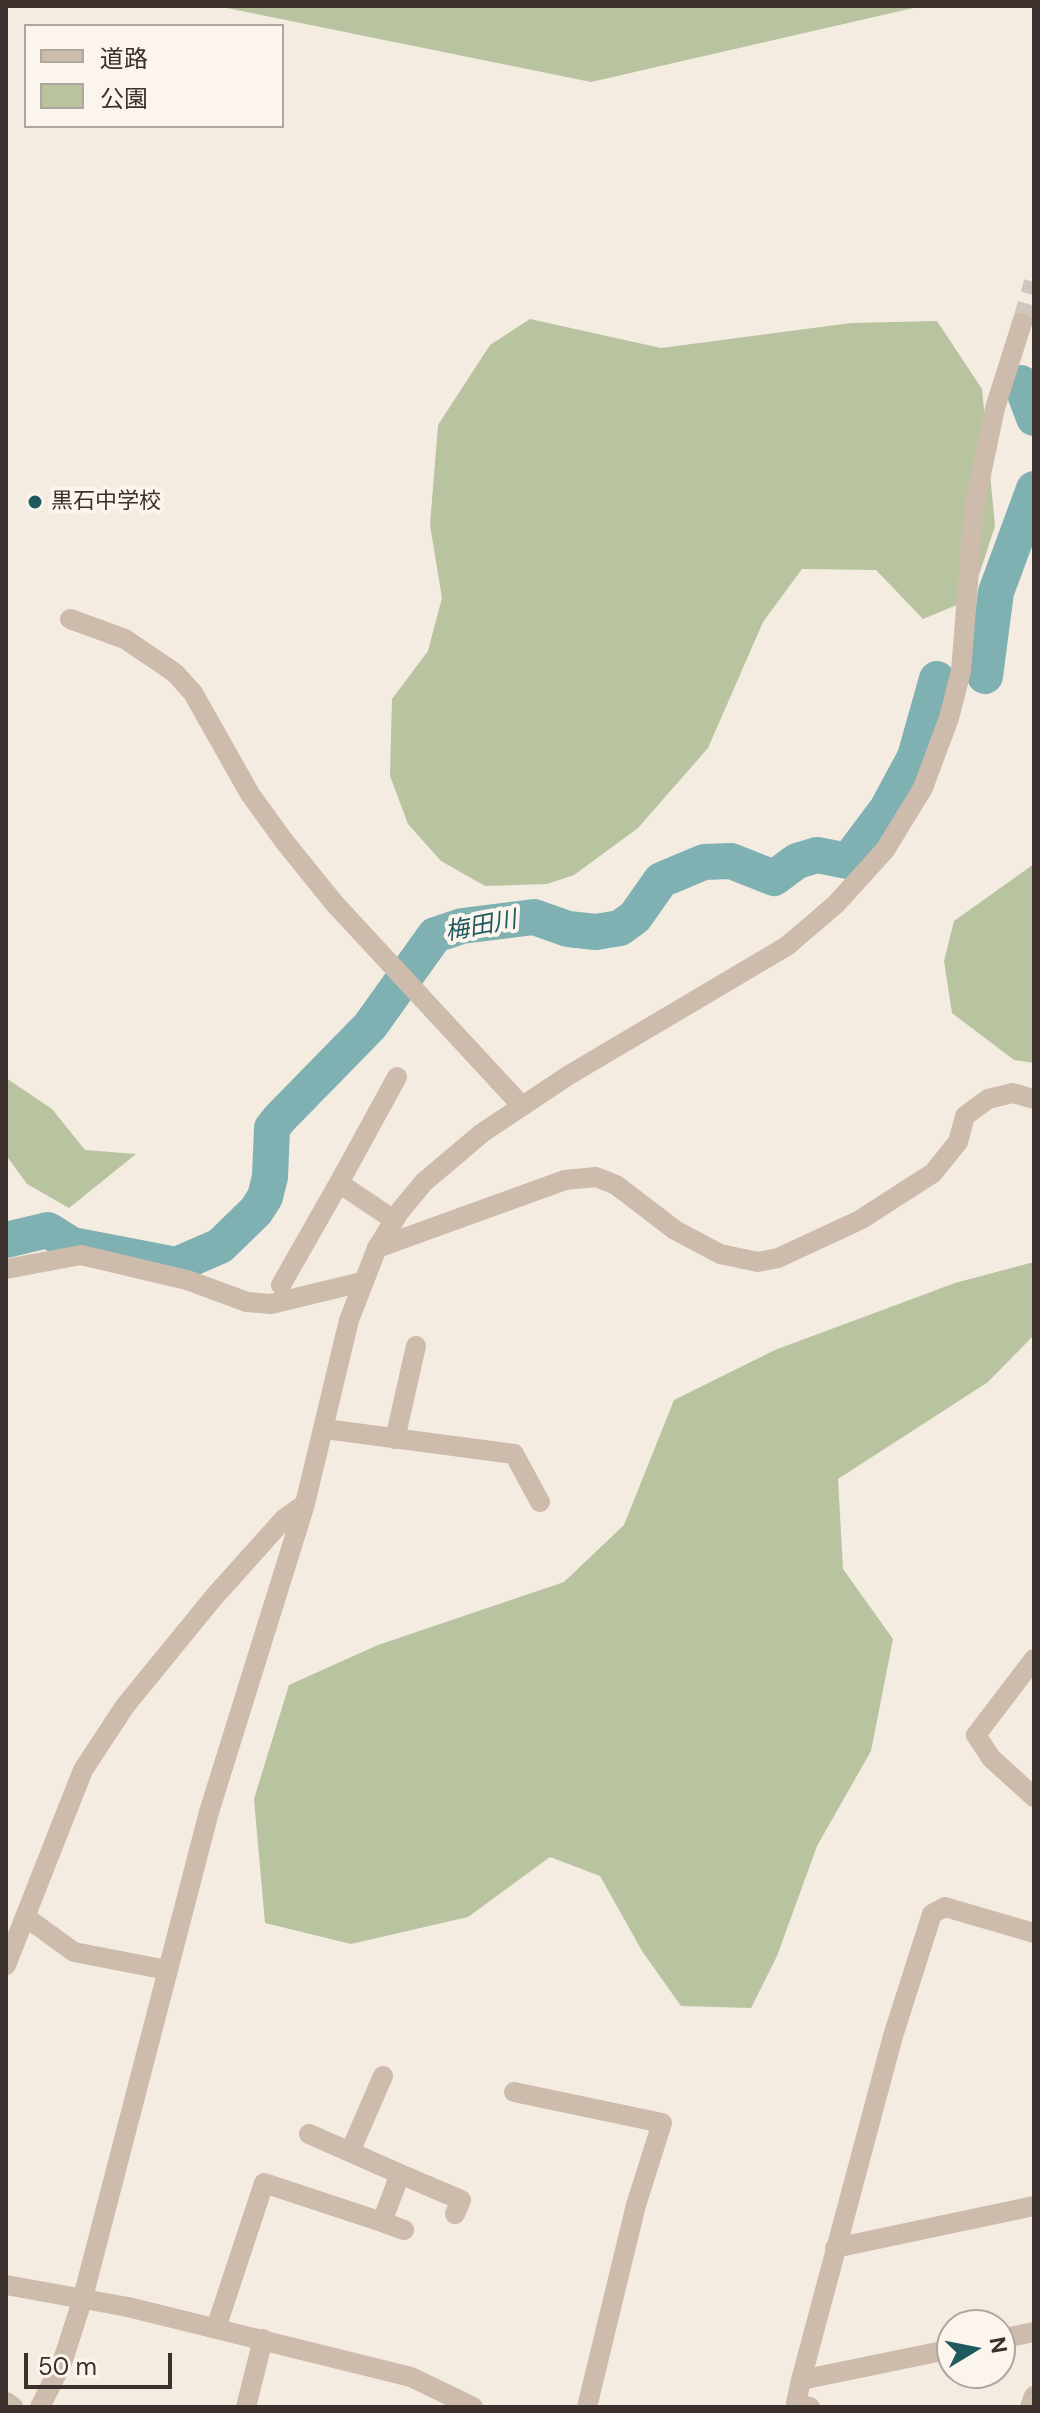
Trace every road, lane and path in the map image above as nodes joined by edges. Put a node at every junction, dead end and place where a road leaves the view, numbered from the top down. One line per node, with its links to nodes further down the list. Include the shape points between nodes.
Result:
1 (1022, 323): 5 (street, via 995,408 974,508 961,671 938,753 905,818 861,878 787,946)
2 (70, 619): 5 (street, via 125,639 175,673 193,693 250,794 284,841 334,903)
3 (397, 1077): 6 (street)
4 (1034, 1099): 8 (street, via 1013,1093 988,1099 965,1116 958,1142 933,1173 860,1220 778,1258 739,1260 709,1249 616,1185 596,1177 565,1180)
5 (522, 1106): 7 (street, via 424,1182)
6 (339, 1183): 7 (street); 11 (street)
7 (394, 1220): 8 (street)
8 (377, 1248): 10 (street)
9 (6, 1269): 10 (street, via 81,1255 187,1280 247,1302 271,1304)
10 (362, 1282): 13 (street)
11 (281, 1285)
12 (416, 1346): 14 (street)
13 (325, 1429): 14 (street); 16 (street)
14 (395, 1439): 15 (street, via 514,1454)
15 (540, 1502)
16 (305, 1504): 19 (street, via 250,1556 117,1719 83,1770); 22 (street, via 209,1812)
17 (1034, 1659): 18 (street, via 976,1735 991,1758)
18 (1034, 1797)
19 (27, 1918): 21 (street); 22 (street, via 74,1952)
20 (1034, 1933): 32 (street, via 945,1907 932,1914)
21 (6, 1965)
22 (167, 1970): 34 (street)
23 (383, 2076): 26 (street)
24 (514, 2092): 45 (street, via 662,2123 636,2205)
25 (309, 2134): 26 (street)
26 (350, 2152): 27 (street)
27 (400, 2174): 29 (street, via 461,2200); 30 (street)
28 (1034, 2206): 32 (street)
29 (455, 2214)
30 (382, 2222): 31 (street); 35 (street, via 264,2183)
31 (404, 2230)
32 (835, 2248): 38 (street)
33 (6, 2285): 34 (street)
34 (82, 2301): 35 (street); 42 (street, via 62,2363)
35 (216, 2328): 36 (street)
36 (263, 2339): 43 (street); 44 (street, via 411,2377)
37 (936, 2352): 38 (street)
38 (801, 2380): 46 (street, via 796,2403)
39 (1034, 2396): 47 (street)
40 (6, 2402): 41 (street)
41 (13, 2407)
42 (40, 2407)
43 (246, 2407)
44 (473, 2407)
45 (587, 2407)
46 (810, 2407)
47 (1030, 2407)

